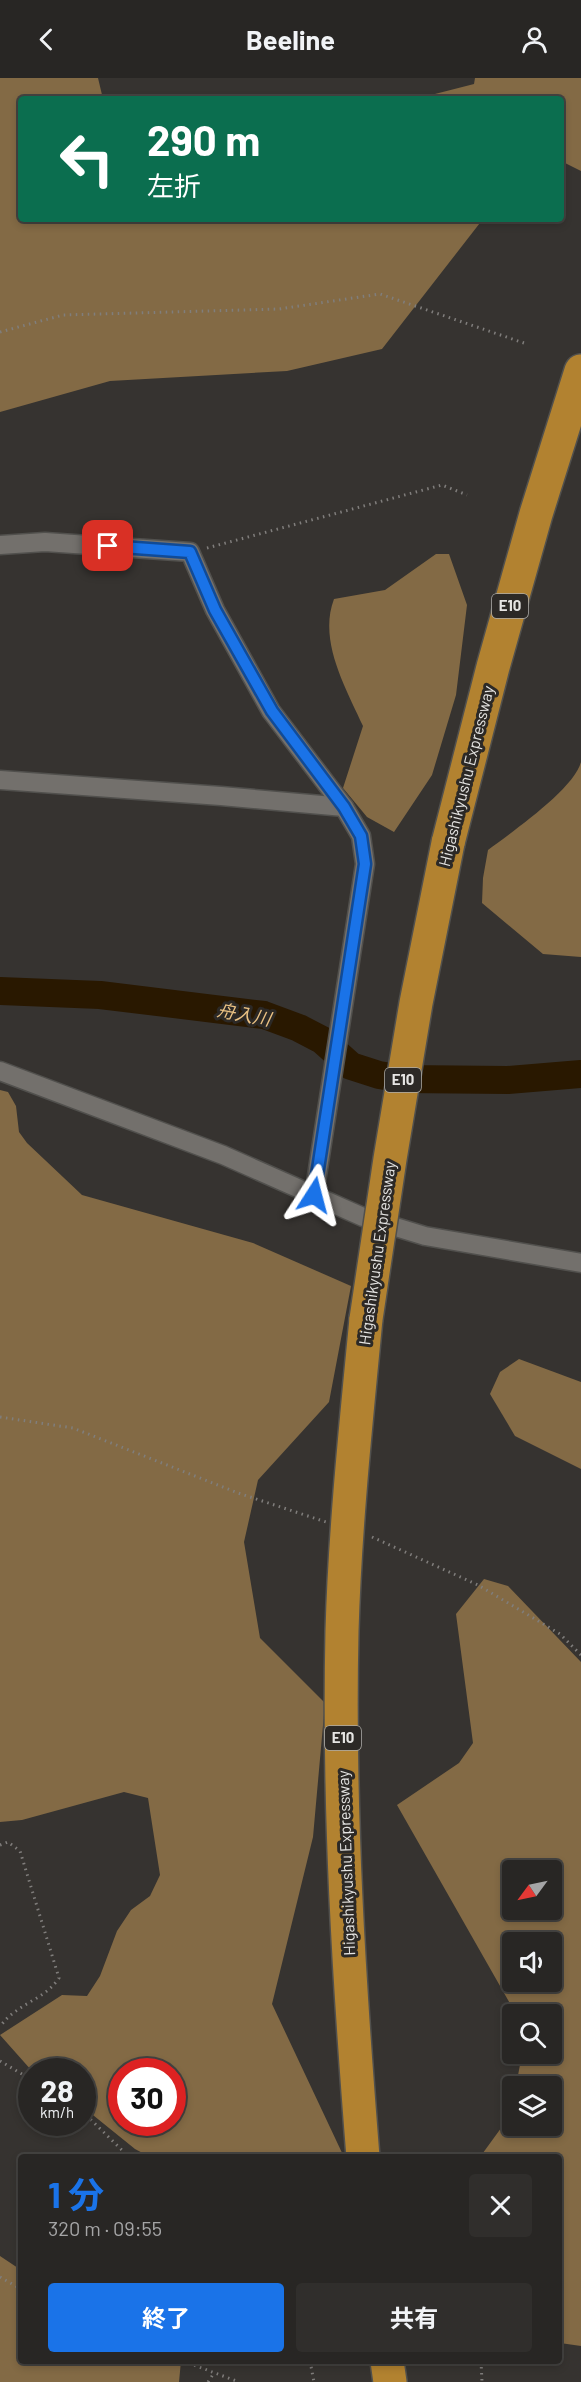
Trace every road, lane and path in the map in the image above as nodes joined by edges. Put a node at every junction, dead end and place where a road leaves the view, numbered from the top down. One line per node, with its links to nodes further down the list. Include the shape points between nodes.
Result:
1 (0, 332): 2 (path, via 63,315 279,309 380,294)
2 (524, 343)
3 (581, 371): 22 (highway, Higashikyushu Expressway / E10, bridge, via 530,536 448,843 414,1014 366,1319 351,1474 342,1632 343,1824 351,2010)
4 (466, 495): 6 (path, via 442,485)
5 (0, 545): 6 (street, via 45,542)
6 (190, 552): 8 (street, via 215,610 272,711)
7 (0, 780): 8 (street)
8 (344, 807): 10 (street, via 361,836 365,864)
9 (0, 1071): 10 (street, via 222,1155)
10 (314, 1195): 11 (street, via 363,1217 425,1236)
11 (581, 1263)
12 (0, 1417): 13 (path, via 73,1428 238,1493)
13 (329, 1523)
14 (363, 1534): 15 (path, via 478,1585 560,1634)
15 (581, 1655)
16 (0, 1845): 17 (path, via 8,1842 20,1851 59,1978 52,1989 7,2016)
17 (0, 2027)
18 (0, 2061): 19 (path)
19 (18, 2072)
20 (96, 2125): 21 (path)
21 (126, 2154)
22 (363, 2154)
23 (0, 2277): 24 (path)
24 (18, 2287)
25 (191, 2364): 29 (path)
26 (311, 2364): 32 (path)
27 (387, 2364): 33 (highway)
28 (481, 2364): 34 (path)
29 (214, 2373): 30 (path); 31 (path)
30 (208, 2382)
31 (239, 2382)
32 (314, 2382)
33 (390, 2382)
34 (482, 2382)

